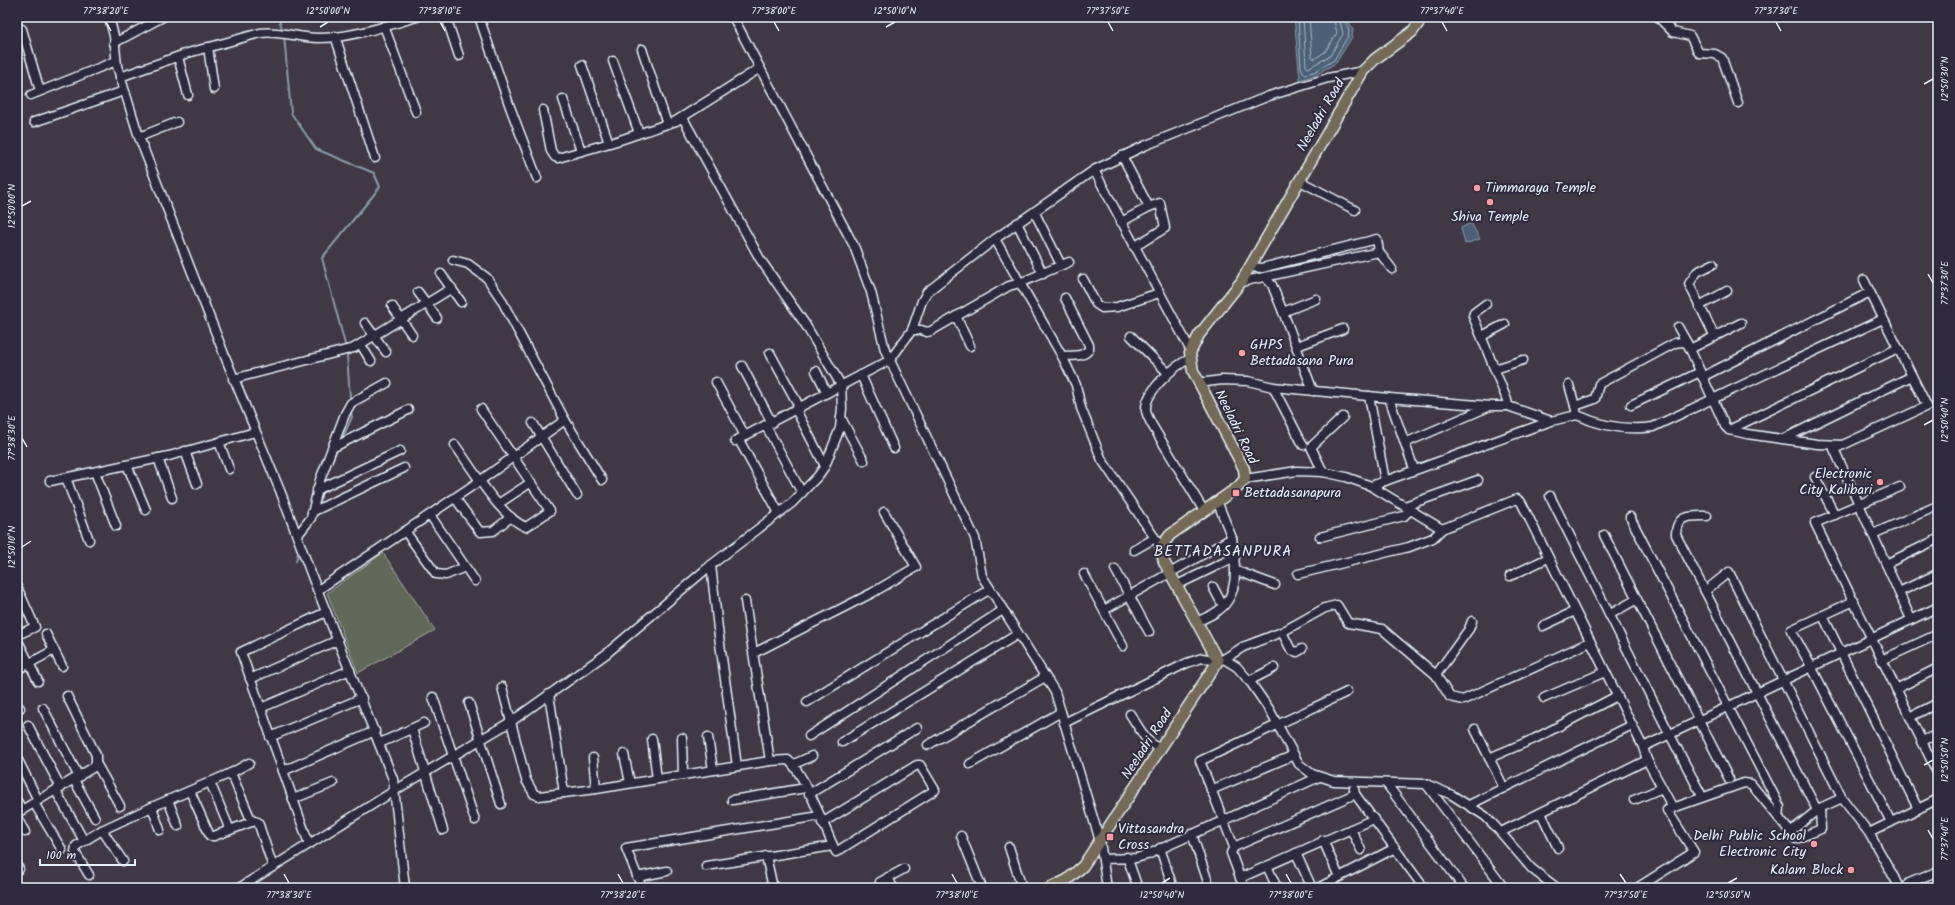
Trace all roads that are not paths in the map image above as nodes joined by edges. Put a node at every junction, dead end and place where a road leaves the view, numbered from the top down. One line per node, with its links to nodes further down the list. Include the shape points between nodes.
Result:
1 (109, 17): 12 (street)
2 (163, 17): 12 (street)
3 (417, 17): 10 (street)
4 (446, 17): 15 (street)
5 (479, 17): 43 (street)
6 (733, 17): 20 (street)
7 (1423, 17): 21 (main road, Neeladri Road, via 1412,32 1374,59)
8 (1658, 17): 29 (street, via 1673,32 1690,36 1699,53 1715,54 1722,58)
9 (17, 26): 24 (street, via 22,29)
10 (384, 26): 11 (street); 31 (street)
11 (335, 36): 13 (street, via 318,38 260,33); 41 (street)
12 (114, 43): 17 (street)
13 (208, 48): 16 (street); 23 (street)
14 (642, 49): 35 (street)
15 (460, 56)
16 (178, 57): 22 (street); 26 (street)
17 (116, 61): 22 (street); 24 (street)
18 (613, 61): 36 (street)
19 (582, 65): 38 (street)
20 (760, 68): 32 (street); 103 (street, via 854,246 871,292 885,350)
21 (1363, 71): 40 (street, via 1328,78 1269,96); 44 (main road, Neeladri Road)
22 (120, 77): 25 (street)
23 (214, 89)
24 (40, 91): 27 (street)
25 (124, 91): 33 (street); 37 (street)
26 (188, 94)
27 (31, 95)
28 (563, 100): 39 (street)
29 (1738, 103)
30 (543, 110): 39 (street, via 551,151 555,157)
31 (416, 112)
32 (682, 118): 35 (street); 118 (street, via 760,259 805,324)
33 (34, 122)
34 (176, 122): 37 (street)
35 (667, 124): 36 (street)
36 (639, 133): 38 (street)
37 (139, 138): 113 (street)
38 (609, 143): 39 (street)
39 (581, 151)
40 (1122, 156): 42 (street); 45 (street)
41 (375, 158)
42 (1094, 170): 47 (street); 48 (street)
43 (537, 178)
44 (1300, 181): 46 (street); 57 (main road, Neeladri Road)
45 (1149, 207): 48 (street); 51 (street, via 1160,203 1166,226)
46 (1355, 210)
47 (1034, 213): 49 (street); 56 (street)
48 (1121, 222): 51 (street)
49 (1017, 223): 50 (street); 60 (street)
50 (995, 239): 65 (street); 88 (street, via 927,292)
51 (1134, 247): 70 (street)
52 (1379, 252): 57 (street, via 1377,239 1262,268); 58 (street); 61 (street)
53 (453, 260): 135 (street, via 468,264 487,278 501,299)
54 (1069, 262): 56 (street)
55 (1713, 264): 77 (street, via 1697,272 1690,284)
56 (1061, 265): 60 (street)
57 (1250, 267): 64 (main road, Neeladri Road)
58 (1392, 269)
59 (441, 274): 66 (street)
60 (1043, 274): 65 (street)
61 (1266, 278): 64 (street); 78 (street, via 1272,285)
62 (1083, 279): 70 (street, via 1096,304 1102,308 1117,307)
63 (1864, 280): 69 (street)
64 (1242, 282): 101 (main road, Neeladri Road, via 1199,335)
65 (1020, 283): 79 (street, via 1009,286); 102 (street)
66 (452, 288): 73 (street); 74 (street)
67 (1727, 291): 77 (street)
68 (418, 292): 74 (street)
69 (1870, 292): 81 (street); 111 (street)
70 (1159, 293): 101 (street)
71 (1064, 298): 102 (street, via 1089,349 1085,354)
72 (1316, 299): 78 (street)
73 (461, 302)
74 (427, 304): 80 (street); 82 (street)
75 (1486, 304): 92 (street, via 1473,316)
76 (392, 306): 82 (street)
77 (1699, 306): 93 (street)
78 (1283, 312): 96 (street)
79 (956, 316): 88 (street, via 927,332); 95 (street)
80 (437, 318)
81 (1884, 319): 98 (street); 124 (street)
82 (402, 320): 89 (street); 90 (street)
83 (366, 323): 90 (street)
84 (1741, 323): 93 (street)
85 (1505, 324): 92 (street)
86 (1678, 327): 97 (street)
87 (1342, 329): 96 (street)
88 (912, 330): 103 (street)
89 (412, 335)
90 (376, 336): 94 (street); 99 (street)
91 (1131, 336): 109 (street)
92 (1482, 336): 107 (street)
93 (1715, 337): 97 (street)
94 (361, 345): 105 (street); 113 (street, via 345,352 319,356)
95 (970, 346)
96 (1297, 346): 120 (street)
97 (1689, 346): 111 (street); 128 (street, via 1675,343 1599,384 1595,399)
98 (1898, 348): 112 (street); 139 (street)
99 (386, 352)
100 (770, 353): 130 (street)
101 (1191, 355): 109 (street); 116 (main road, Neeladri Road, via 1192,371)
102 (1062, 356): 203 (street, via 1076,385 1083,414 1102,460)
103 (890, 360): 110 (street); 226 (street, via 975,538 982,576)
104 (1523, 360): 107 (street)
105 (371, 361)
106 (742, 366): 138 (street)
107 (1495, 369): 127 (street)
108 (816, 371): 121 (street)
109 (1168, 373): 188 (street, via 1148,401 1146,411)
110 (861, 375): 118 (street); 150 (street)
111 (1701, 375): 124 (street); 125 (street)
112 (1912, 376): 143 (street); 148 (street, via 1927,406)
113 (233, 379): 140 (street)
114 (716, 382): 142 (street)
115 (386, 383): 149 (street, via 351,404)
116 (1199, 383): 119 (street, via 1222,380); 165 (main road, Neeladri Road, via 1244,469)
117 (1569, 385): 128 (street)
118 (841, 386): 121 (street); 134 (street)
119 (1273, 387): 120 (street); 147 (street)
120 (1313, 391): 122 (street)
121 (827, 393): 130 (street)
122 (1369, 396): 123 (street); 170 (street)
123 (1389, 398): 126 (street); 145 (street)
124 (1713, 400): 132 (street, via 1653,427 1637,430 1598,424); 139 (street)
125 (1631, 405)
126 (1491, 406): 127 (street); 145 (street)
127 (1508, 406): 136 (street)
128 (1575, 406): 132 (street)
129 (481, 409): 153 (street)
130 (798, 409): 138 (street); 157 (street)
131 (408, 410): 149 (street)
132 (1577, 415): 136 (street)
133 (1343, 417): 162 (street, via 1311,447)
134 (841, 418): 155 (street); 157 (street)
135 (565, 420): 141 (street); 167 (street)
136 (1551, 421): 160 (street)
137 (533, 423): 141 (street)
138 (769, 424): 142 (street); 176 (street)
139 (1729, 430): 143 (street)
140 (255, 432): 144 (street); 201 (street)
141 (541, 436): 153 (street); 177 (street)
142 (740, 439): 190 (street)
143 (1783, 439): 148 (street)
144 (219, 442): 151 (street); 159 (street)
145 (1405, 442): 160 (street)
146 (455, 445): 166 (street)
147 (1303, 445)
148 (1843, 445): 183 (street, via 1834,449)
149 (332, 448): 175 (street)
150 (894, 448)
151 (185, 451): 154 (street); 172 (street)
152 (400, 451): 175 (street)
153 (513, 456): 166 (street); 171 (street)
154 (158, 458): 156 (street); 179 (street)
155 (864, 461)
156 (127, 465): 161 (street); 186 (street)
157 (825, 466): 176 (street)
158 (404, 468): 187 (street)
159 (229, 469)
160 (1414, 469): 170 (street)
161 (95, 472): 164 (street); 196 (street)
162 (1323, 472): 165 (street, via 1296,471); 173 (street)
163 (1815, 477): 192 (street)
164 (66, 478): 169 (street); 206 (street)
165 (1245, 478): 181 (main road, Neeladri Road, via 1238,487)
166 (481, 480): 180 (street); 182 (street)
167 (602, 480)
168 (1478, 480): 185 (street)
169 (50, 481)
170 (1385, 481): 173 (street)
171 (530, 483): 182 (street); 194 (street, via 550,511 526,527 517,524)
172 (197, 484)
173 (1371, 486): 185 (street)
174 (1900, 487): 183 (street)
175 (319, 489): 187 (street)
176 (802, 493): 190 (street)
177 (578, 495)
178 (1550, 496): 240 (street)
179 (172, 498)
180 (454, 498): 191 (street); 194 (street, via 480,532 493,531)
181 (1217, 501): 188 (main road, Neeladri Road); 204 (street)
182 (498, 504): 194 (street)
183 (1860, 505): 192 (street); 199 (street)
184 (1937, 506): 199 (street)
185 (1407, 508): 197 (street); 202 (street, via 1404,516)
186 (146, 510)
187 (313, 510): 201 (street, via 309,523)
188 (1204, 511): 207 (main road, Neeladri Road, via 1170,535)
189 (884, 512): 258 (street, via 916,567 872,593)
190 (779, 514): 212 (street)
191 (430, 515): 198 (street); 213 (street)
192 (1835, 515): 233 (street, via 1815,523)
193 (1707, 516): 228 (street, via 1690,516 1680,520 1676,526 1676,535)
194 (511, 517)
195 (1630, 517): 289 (street)
196 (116, 526)
197 (1442, 529): 210 (street, via 1517,499 1521,502); 218 (street, via 1433,538 1409,547)
198 (405, 531): 213 (street, via 436,574 446,575); 227 (street)
199 (1873, 534): 211 (street)
200 (1604, 535): 231 (street)
201 (297, 536): 227 (street)
202 (1320, 537)
203 (1155, 538): 207 (street); 208 (street)
204 (1232, 538): 209 (street); 217 (street)
205 (1938, 539): 211 (street)
206 (88, 540)
207 (1161, 548): 217 (main road, via 1164,562)
208 (1134, 550)
209 (1235, 557): 215 (street); 222 (street)
210 (1548, 558): 220 (street); 239 (street)
211 (1886, 564): 229 (street)
212 (711, 565): 280 (street, via 637,629); 333 (street)
213 (465, 567): 221 (street)
214 (1116, 569): 230 (street)
215 (1237, 571): 223 (street); 234 (street, via 1232,592)
216 (1084, 574): 237 (street)
217 (1171, 574): 222 (main road); 230 (street)
218 (1298, 574)
219 (1937, 574): 229 (street)
220 (1510, 576)
221 (475, 581)
222 (1177, 585): 244 (main road)
223 (1275, 585)
224 (17, 587): 252 (street, via 35,627)
225 (1213, 587): 234 (street)
226 (990, 589): 236 (street); 286 (street)
227 (318, 590): 238 (street)
228 (1705, 591): 273 (street, via 1729,572); 279 (street)
229 (1899, 592): 242 (street)
230 (1130, 596): 237 (street); 246 (street)
231 (1637, 599): 240 (street); 295 (street)
232 (745, 601): 258 (street)
233 (1854, 601): 241 (street); 251 (street)
234 (1223, 606): 244 (street)
235 (1938, 607): 242 (street)
236 (1003, 610): 249 (street); 308 (street)
237 (1104, 610): 255 (street)
238 (326, 612): 253 (street); 272 (street, via 241,652)
239 (1575, 612): 245 (street); 254 (street)
240 (1610, 615): 306 (street)
241 (1822, 616): 259 (street); 264 (street, via 1791,630)
242 (1911, 619): 251 (street)
243 (1472, 621): 270 (street)
244 (1197, 622): 260 (main road)
245 (1543, 626)
246 (1149, 632)
247 (1282, 632): 256 (street, via 1291,650 1297,652); 260 (street, via 1243,647); 270 (street, via 1312,614 1338,605 1348,623 1382,629)
248 (46, 634): 257 (street)
249 (1018, 634): 271 (street); 315 (street)
250 (1938, 634): 261 (street)
251 (1872, 638): 259 (street); 261 (street)
252 (18, 639): 262 (street)
253 (338, 640): 268 (street); 272 (street)
254 (1590, 642): 269 (street); 270 (street, via 1463,700 1450,697)
255 (1123, 646)
256 (1302, 649)
257 (54, 650): 262 (street); 263 (street)
258 (754, 653): 328 (street)
259 (1840, 653): 264 (street); 375 (street)
260 (1221, 660): 275 (street, via 1237,668); 298 (street, via 1202,658 1187,663); 319 (main road, Neeladri Road)
261 (1882, 660): 277 (street)
262 (29, 664): 267 (street); 274 (street)
263 (62, 666)
264 (1811, 666): 273 (street); 386 (street)
265 (1274, 668): 275 (street)
266 (1938, 668): 277 (street)
267 (17, 670)
268 (350, 670): 284 (street); 291 (street)
269 (1605, 672): 282 (street); 285 (street)
270 (1436, 675)
271 (1045, 677): 292 (street, via 1054,692); 317 (street)
272 (250, 679): 291 (street)
273 (1784, 679): 279 (street); 361 (street)
274 (38, 681)
275 (1248, 681): 299 (street)
276 (502, 686): 296 (street)
277 (1896, 689): 294 (street)
278 (1347, 692): 299 (street)
279 (1756, 692): 289 (street); 374 (street)
280 (549, 694): 296 (street); 358 (street)
281 (67, 696): 329 (street, via 96,755)
282 (1617, 696): 301 (street); 326 (street, via 1534,739)
283 (433, 697): 321 (street)
284 (362, 698): 305 (street); 309 (street)
285 (1544, 698)
286 (807, 702)
287 (469, 703): 313 (street)
288 (1938, 703): 294 (street)
289 (1728, 706): 295 (street); 380 (street, via 1780,807)
290 (43, 708): 341 (street)
291 (261, 708): 309 (street)
292 (1060, 712): 298 (street); 332 (street)
293 (1130, 714): 319 (street, via 1146,739)
294 (1910, 717): 314 (street)
295 (1699, 720): 306 (street); 343 (street)
296 (512, 721): 313 (street); 358 (street, via 529,789 539,796)
297 (424, 723): 303 (street)
298 (1064, 723): 401 (street)
299 (1277, 724): 322 (street); 354 (street, via 1200,761)
300 (28, 725): 352 (street)
301 (1632, 725): 318 (street); 350 (street)
302 (917, 728): 357 (street)
303 (412, 729): 316 (street); 337 (street)
304 (1474, 730): 326 (street)
305 (375, 731): 316 (street); 336 (street)
306 (1669, 733): 318 (street); 360 (street)
307 (1938, 734): 314 (street)
308 (809, 736)
309 (270, 737): 336 (street)
310 (708, 737): 334 (street)
311 (682, 738): 339 (street)
312 (652, 739): 342 (street)
313 (480, 740): 321 (street); 369 (street)
314 (1922, 741): 335 (street)
315 (842, 742)
316 (380, 743): 356 (street, via 394,779)
317 (928, 745)
318 (1643, 747): 327 (street)
319 (1160, 750): 401 (main road, Neeladri Road)
320 (624, 754): 347 (street)
321 (454, 755): 337 (street); 382 (street)
322 (1294, 755): 340 (street, via 1299,764); 354 (street)
323 (812, 756): 331 (street)
324 (17, 758): 368 (street)
325 (593, 758): 353 (street)
326 (1489, 758): 350 (street)
327 (1647, 760): 351 (street); 377 (street)
328 (770, 761): 331 (street, via 788,760); 333 (street)
329 (96, 764): 341 (street); 371 (street)
330 (249, 764): 338 (street)
331 (794, 764): 357 (street)
332 (970, 764)
333 (737, 766): 334 (street)
334 (713, 770): 339 (street)
335 (1937, 770)
336 (283, 771): 362 (street)
337 (426, 772): 356 (street); 392 (street)
338 (231, 773): 344 (street); 385 (street)
339 (683, 774): 342 (street)
340 (1318, 776): 346 (street, via 1334,781); 384 (street)
341 (77, 779): 352 (street); 379 (street)
342 (657, 779): 347 (street)
343 (1729, 779)
344 (210, 782): 355 (street); 391 (street)
345 (333, 782): 362 (street)
346 (1352, 782): 348 (street); 359 (street)
347 (630, 783): 353 (street)
348 (1386, 783): 349 (street); 447 (street)
349 (1426, 784): 370 (street); 448 (street)
350 (1504, 788): 370 (street)
351 (1662, 788): 366 (street); 373 (street)
352 (58, 789): 368 (street); 400 (street)
353 (596, 789): 358 (street)
354 (1212, 790): 384 (street)
355 (190, 791): 364 (street); 391 (street, via 210,836)
356 (394, 791): 402 (street); 431 (street)
357 (808, 791): 365 (street); 383 (street)
358 (564, 793)
359 (1355, 794): 381 (street); 405 (street)
360 (1701, 794)
361 (1842, 798): 374 (street); 396 (street)
362 (293, 799): 402 (street)
363 (1938, 799): 375 (street)
364 (168, 800): 372 (street); 387 (street)
365 (732, 800)
366 (1634, 800)
367 (17, 801): 376 (street)
368 (36, 802): 376 (street); 409 (street)
369 (501, 804)
370 (1469, 805): 394 (street)
371 (120, 806)
372 (152, 807): 389 (street); 390 (street)
373 (1673, 808): 380 (street, via 1744,783 1751,784); 451 (street, via 1667,810 1694,852)
374 (1819, 809): 395 (street); 395 (street, via 1821,829 1796,839)
375 (1918, 809): 386 (street)
376 (19, 811)
377 (1541, 813): 394 (street); 408 (street)
378 (17, 818): 393 (street)
379 (94, 818)
380 (1779, 818): 395 (street)
381 (1374, 819): 388 (street); 407 (street)
382 (475, 820)
383 (820, 820): 403 (street); 403 (street, via 917,765 920,765 935,790 836,852); 425 (street, via 626,848)
384 (1222, 820): 397 (street); 405 (street)
385 (252, 822): 391 (street); 418 (street, via 260,824)
386 (1890, 822): 396 (street)
387 (178, 826)
388 (1351, 829): 399 (street); 410 (street)
389 (102, 830): 400 (street); 415 (street)
390 (160, 830)
391 (230, 830)
392 (442, 830)
393 (25, 832)
394 (1501, 832): 424 (street, via 1532,869)
395 (1790, 832)
396 (1869, 833): 429 (street)
397 (1192, 834): 406 (street); 441 (street)
398 (961, 836): 435 (street)
399 (1323, 840): 411 (street); 423 (street)
400 (84, 841): 422 (street, via 75,850)
401 (1100, 841): 414 (street); 437 (main road, Neeladri Road, via 1083,866 1067,880)
402 (309, 844): 418 (street)
403 (833, 846): 412 (street)
404 (1008, 847): 436 (street)
405 (1234, 847): 427 (street, via 1231,853)
406 (1160, 848): 413 (street, via 1136,858); 440 (street)
407 (1395, 848): 423 (street); 446 (street)
408 (1558, 848)
409 (62, 850)
410 (1361, 850)
411 (1296, 853): 417 (street); 444 (street)
412 (766, 856): 416 (street); 433 (street)
413 (1127, 857): 414 (street); 439 (street)
414 (1103, 859): 438 (street)
415 (123, 861)
416 (706, 866)
417 (1267, 866): 427 (street); 443 (street)
418 (273, 867): 430 (street)
419 (904, 868): 426 (street)
420 (667, 871): 425 (street)
421 (1938, 871): 429 (street)
422 (89, 875)
423 (1339, 876): 445 (street)
424 (1542, 876): 449 (street); 450 (street)
425 (637, 877): 432 (street)
426 (888, 877): 428 (street); 434 (street)
427 (1240, 878): 442 (street)
428 (880, 882)
429 (1904, 886)
430 (239, 888)
431 (405, 888)
432 (642, 888)
433 (773, 888)
434 (893, 888)
435 (982, 888)
436 (1022, 888)
437 (1050, 888)
438 (1107, 888)
439 (1138, 888)
440 (1173, 888)
441 (1210, 888)
442 (1244, 888)
443 (1277, 888)
444 (1312, 888)
445 (1318, 888)
446 (1424, 888)
447 (1464, 888)
448 (1504, 888)
449 (1548, 888)
450 (1557, 888)
451 (1637, 888)

